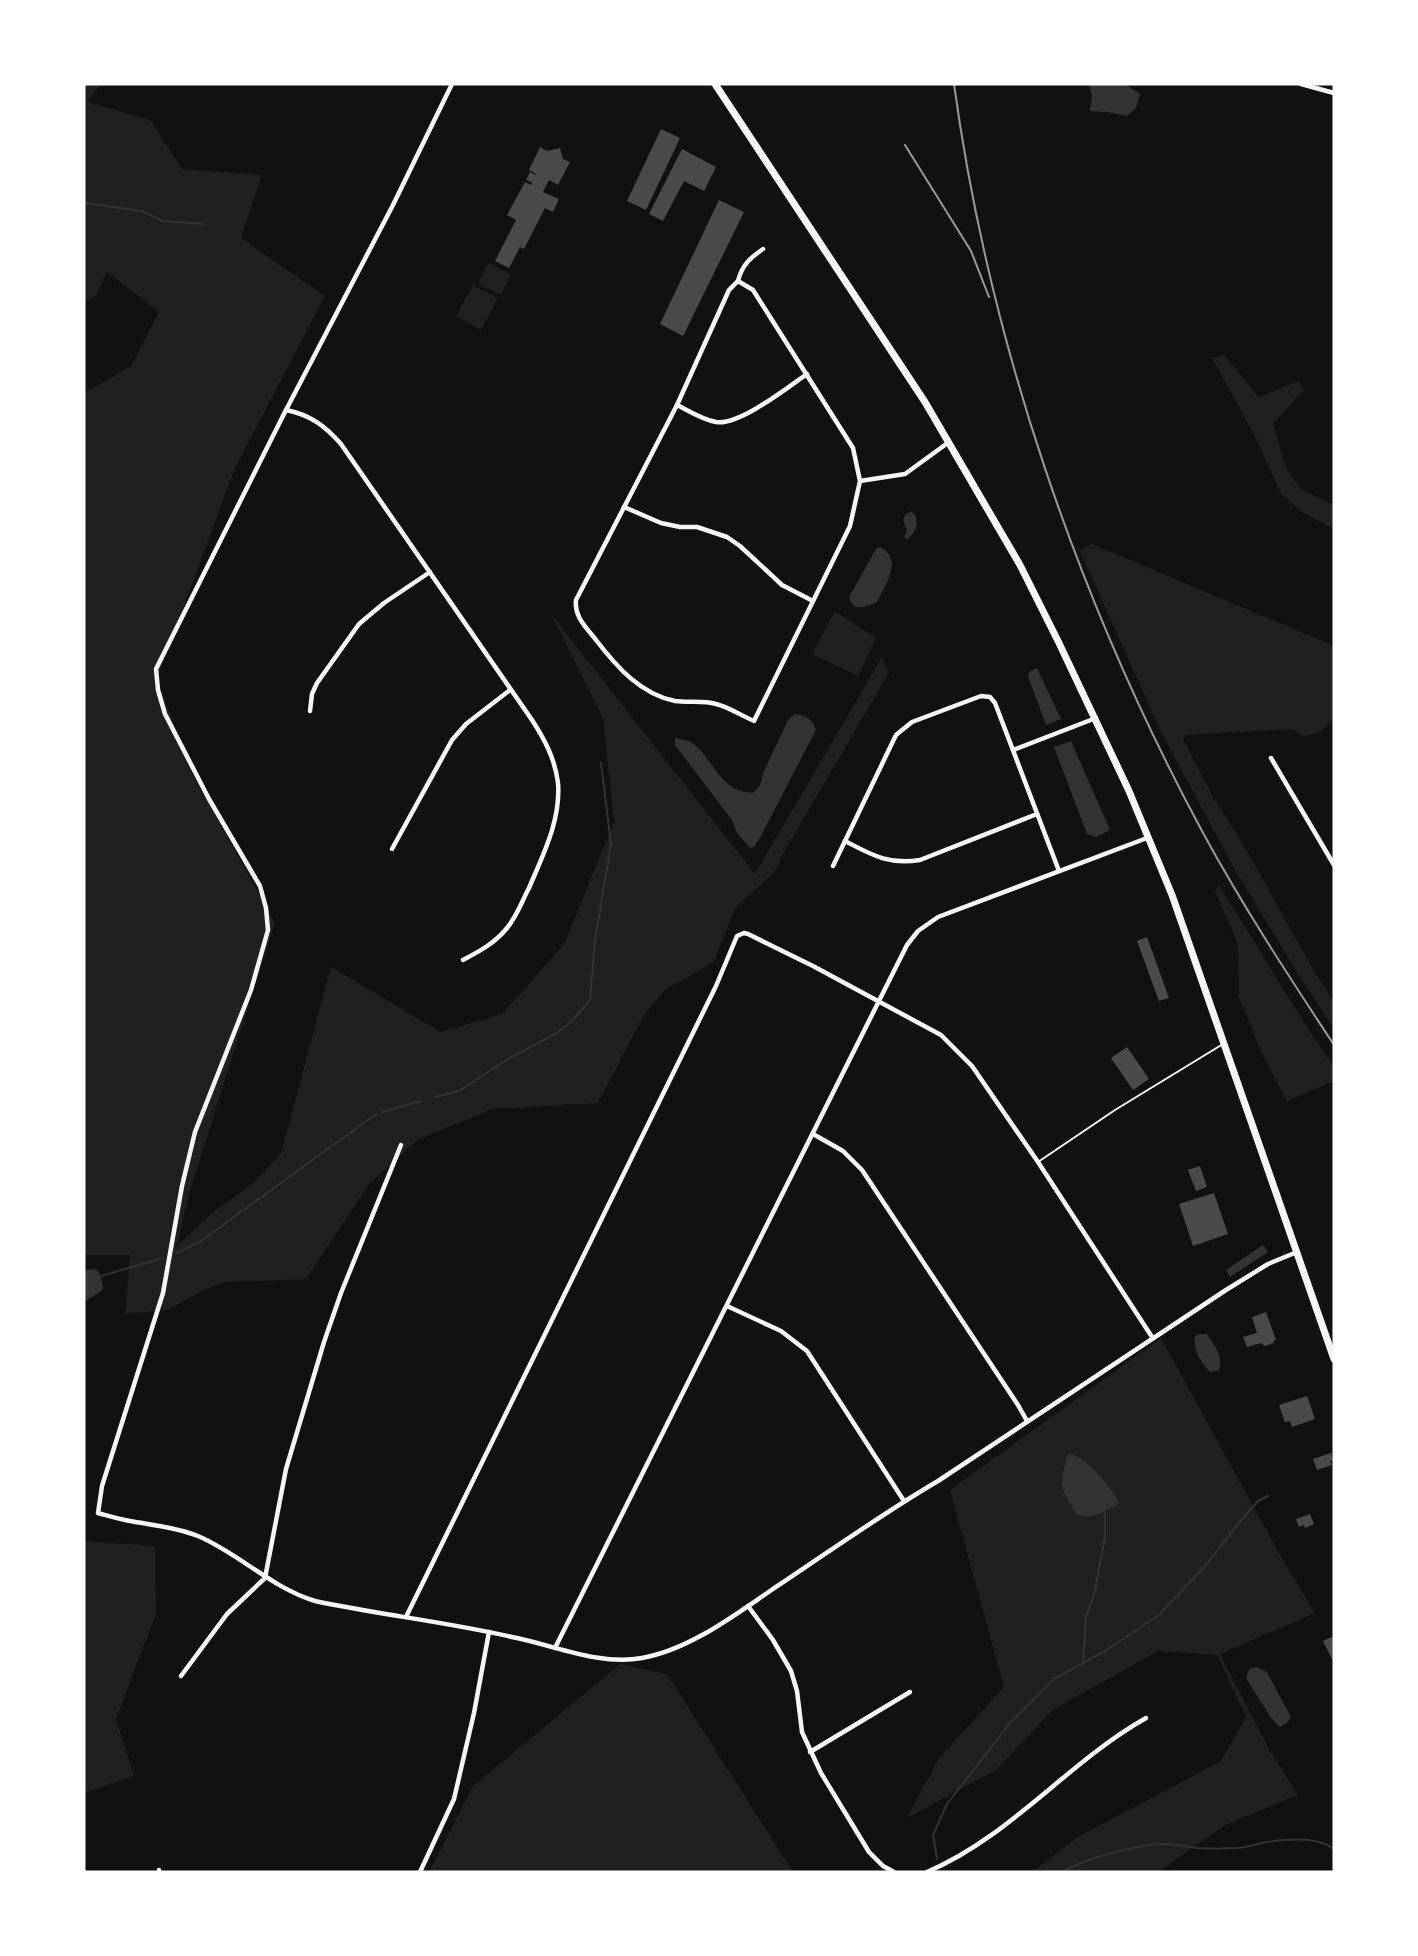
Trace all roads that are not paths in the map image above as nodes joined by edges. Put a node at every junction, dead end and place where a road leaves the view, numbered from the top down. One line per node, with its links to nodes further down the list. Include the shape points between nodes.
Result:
1 (452, 84): 9 (street)
2 (715, 84): 10 (main road)
3 (1301, 84): 4 (street)
4 (1334, 93)
5 (763, 249): 6 (street, via 747,260)
6 (738, 280): 7 (street, via 753,290); 8 (street, via 729,290)
7 (807, 374): 8 (street, via 768,401 724,423); 11 (street, via 853,448)
8 (677, 405): 12 (street)
9 (286, 410): 13 (street, via 302,413 341,444); 40 (street, via 156,669 165,714 260,886 268,930 247,1000 195,1132 163,1293 102,1486 98,1513 198,1536)
10 (949, 442): 11 (street, via 905,474); 17 (main road, via 1020,565)
11 (860, 481): 14 (street, via 850,526)
12 (624, 507): 14 (street, via 661,523 697,527 727,537 782,585); 14 (street, via 576,600 575,610 623,674 656,695 674,701 716,704 754,721)
13 (430, 572): 15 (street); 16 (street, via 359,624 317,683)
14 (813, 601)
15 (510, 690): 23 (street, via 472,718 452,740); 27 (street, via 543,736 552,756 558,782 557,809 547,846 512,922 486,948)
16 (310, 711)
17 (1096, 718): 18 (street); 21 (main road)
18 (1013, 750): 20 (street); 22 (street, via 990,697 981,696 912,722 896,735)
19 (1272, 758): 24 (street)
20 (1037, 814): 22 (street, via 920,860 892,862); 26 (street)
21 (1147, 838): 26 (street); 29 (main road, via 1172,895)
22 (845, 841): 25 (street)
23 (392, 849)
24 (1334, 865)
25 (833, 866)
26 (1059, 871): 28 (street, via 927,924 907,945)
27 (463, 960)
28 (878, 1000): 30 (street); 32 (street, via 929,1026 953,1044); 42 (street, via 755,937 744,933 737,936)
29 (1225, 1043): 32 (lane); 33 (main road)
30 (813, 1134): 34 (street); 38 (street, via 843,1151 862,1170)
31 (401, 1145): 40 (street, via 324,1342 286,1469)
32 (1038, 1162): 35 (street)
33 (1298, 1252): 35 (street, via 1268,1264); 36 (main road)
34 (727, 1306): 39 (street, via 781,1331 807,1351); 44 (street)
35 (1152, 1337): 38 (street)
36 (1332, 1349): 37 (main road)
37 (1334, 1359)
38 (1027, 1421): 39 (street)
39 (904, 1501): 41 (street)
40 (265, 1578): 42 (street, via 315,1601); 45 (street, via 227,1614)
41 (748, 1606): 44 (street, via 675,1648 642,1658 620,1660); 48 (street, via 791,1671 802,1732)
42 (406, 1617): 43 (street)
43 (489, 1632): 44 (street); 49 (street, via 454,1799)
44 (555, 1648)
45 (181, 1676)
46 (910, 1692): 48 (street)
47 (1146, 1718): 51 (street, via 1089,1757 996,1831)
48 (810, 1752): 50 (street, via 864,1846 875,1860)
49 (420, 1872)
50 (894, 1872)
51 (927, 1872)

